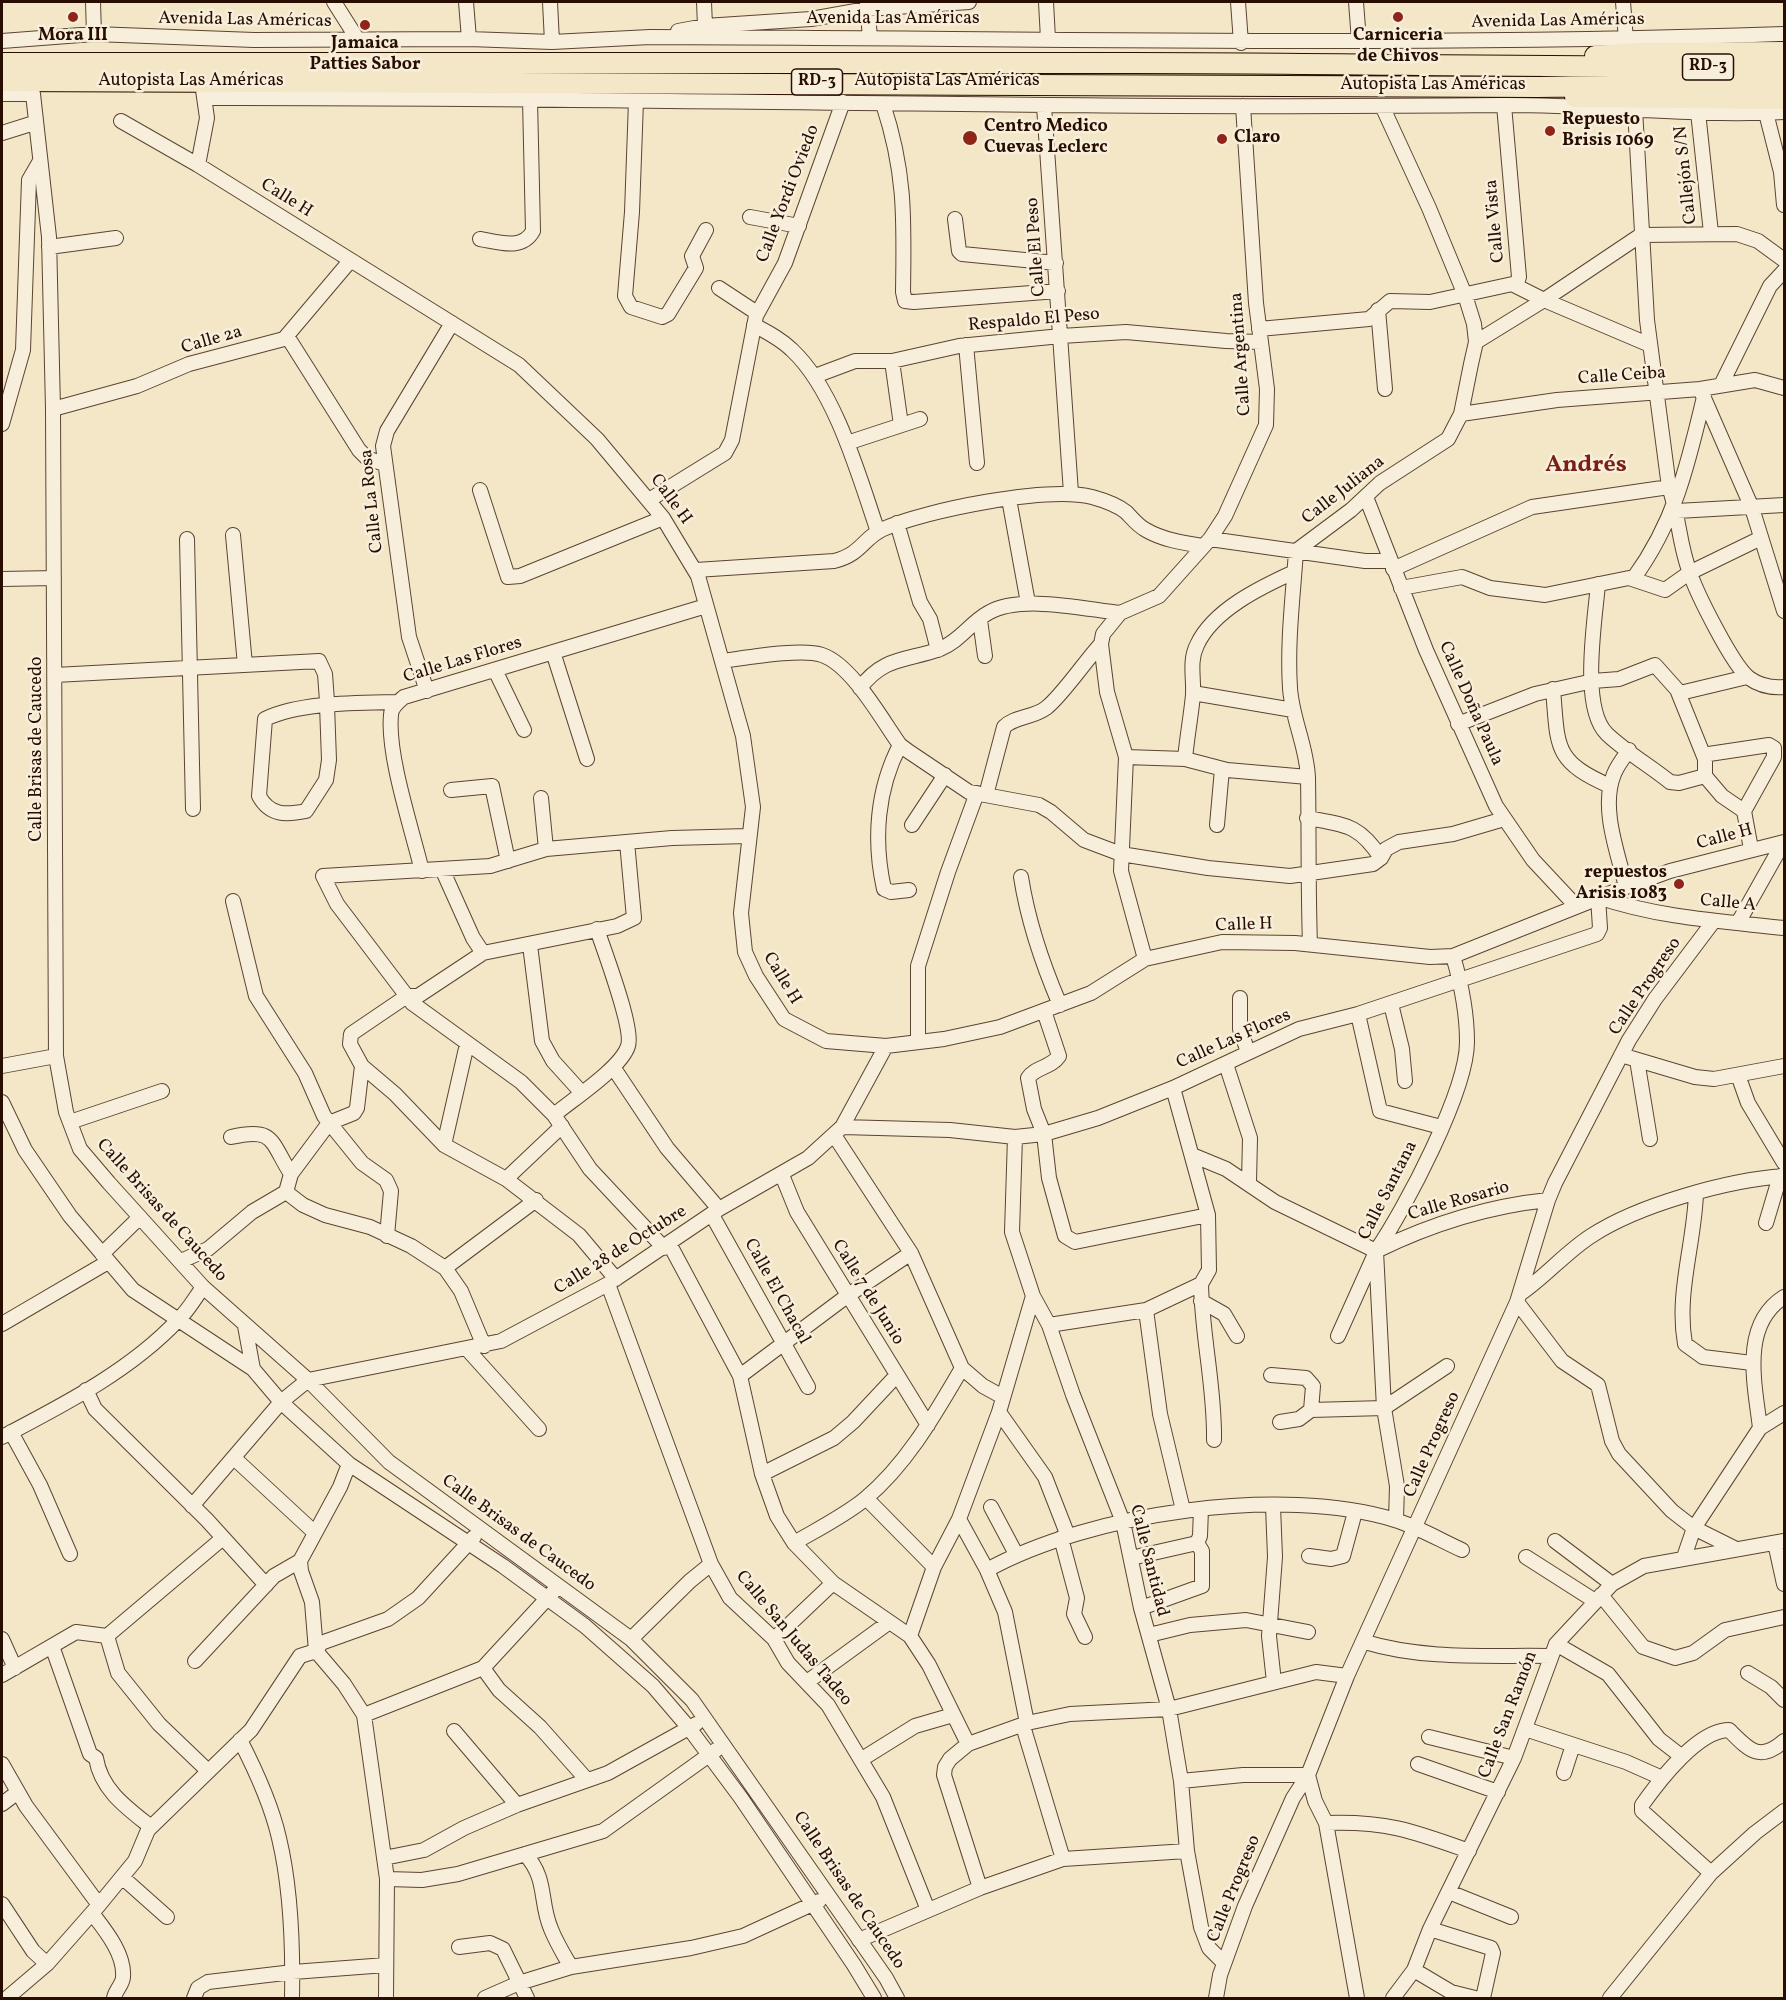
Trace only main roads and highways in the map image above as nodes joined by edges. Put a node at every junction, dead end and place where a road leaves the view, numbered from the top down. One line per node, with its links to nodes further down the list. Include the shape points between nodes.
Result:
1 (1785, 52): 4 (highway, via 1637,53 1584,57)
2 (2, 63): 4 (highway, Autopista Las Américas / RD-3)
3 (1785, 66): 5 (highway, Autopista Las Américas / RD-3)
4 (1546, 67): 5 (highway, Autopista Las Américas / RD-3)
5 (1633, 76): 6 (highway, Autopista Las Américas / RD-3); 9 (highway, Autopista Las Américas / RD-3)
6 (1785, 80)
7 (2, 81): 8 (highway, Autopista Las Américas / RD-3)
8 (136, 82): 9 (highway, Autopista Las Américas / RD-3, via 203,90 879,82); 10 (highway)
9 (1456, 86): 11 (highway, via 1605,99)
10 (33, 94)
11 (1785, 99)

